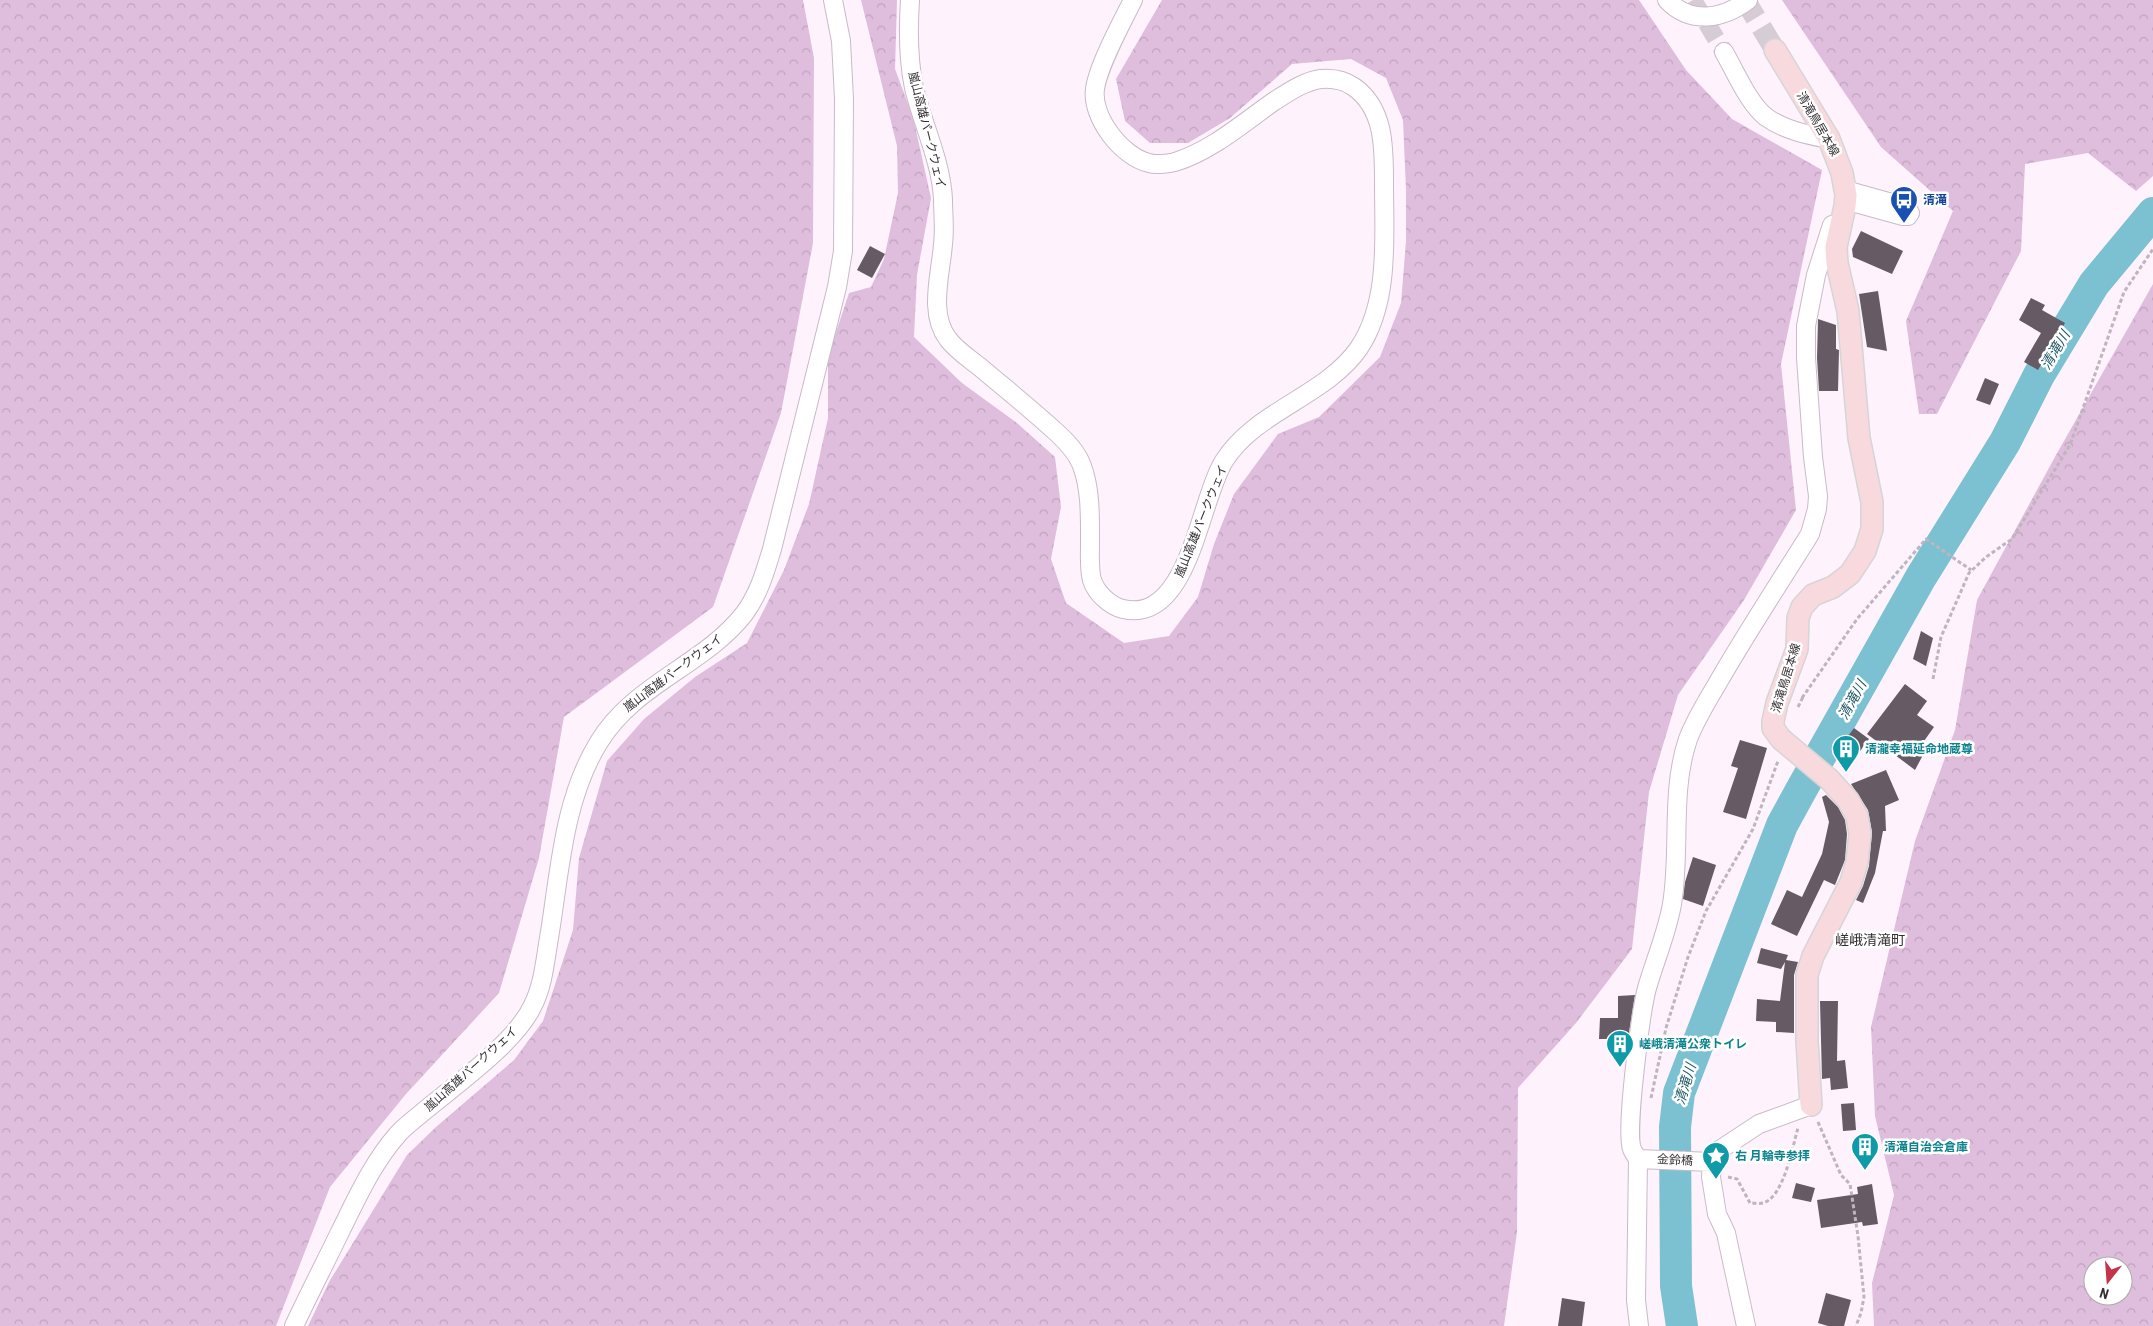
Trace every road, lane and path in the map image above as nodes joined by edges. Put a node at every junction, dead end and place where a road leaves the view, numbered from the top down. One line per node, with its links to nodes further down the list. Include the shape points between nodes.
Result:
1 (834, 0): 20 (street, 嵐山高雄パークウェイ, via 841,41 844,98 843,251 837,287 760,588 745,613 724,636 640,696 619,715 599,741 572,800 543,976 533,1007 517,1030 399,1133 381,1156)
2 (910, 0): 3 (street, 嵐山高雄パークウェイ, via 908,37 914,85 942,185 944,239 938,316 946,338 1044,421 1067,442 1081,461 1088,487 1093,585 1105,599 1120,608 1141,610 1156,605 1173,589 1224,461 1243,439 1336,373 1360,347 1374,315 1384,278 1384,162 1380,128 1372,105 1359,90 1343,80 1318,79 1291,90 1208,146 1174,162 1150,164 1128,153 1107,131 1094,91)
3 (1133, 0)
4 (1668, 0): 5 (street, via 1688,15 1709,17 1733,10)
5 (1748, 0)
6 (1775, 50): 8 (main road, 清滝鳥居本線)
7 (1724, 52): 8 (street, via 1754,104 1765,116 1808,135)
8 (1829, 139): 9 (main road, 清滝鳥居本線, via 1839,161)
9 (1845, 199): 16 (main road, 清滝鳥居本線, bridge, via 1836,247 1837,263 1848,311 1858,438 1872,502 1872,528 1865,550 1850,574 1833,587 1813,595 1802,607 1798,618 1797,649 1773,721 1773,728 1781,740 1830,780 1848,800 1857,816 1860,834 1851,882 1813,956 1807,975); 17 (street, via 1830,229 1816,275 1806,326 1818,496 1814,524 1746,633 1699,717 1684,752 1677,799 1676,880 1672,906 1641,1018 1631,1117 1631,1148)
10 (2153, 249): 11 (path, via 2124,292 2070,446 2012,539)
11 (1971, 570): 12 (path, via 1941,637); 13 (path, via 1926,539 1857,619)
12 (1933, 679)
13 (1803, 696)
14 (1769, 790): 15 (path, via 1753,829 1706,911 1688,957 1666,1028)
15 (1649, 1106)
16 (1807, 1107): 18 (street, via 1759,1124 1718,1150); 19 (path, via 1783,1181 1774,1195 1764,1203 1750,1203); 23 (path, via 1841,1175 1850,1184 1864,1297)
17 (1640, 1159): 18 (street, 金鈴橋); 21 (street, via 1636,1291)
18 (1710, 1162): 22 (street, via 1716,1214 1726,1233)
19 (1736, 1179)
20 (294, 1326)
21 (1639, 1326)
22 (1746, 1326)
23 (1856, 1326)

